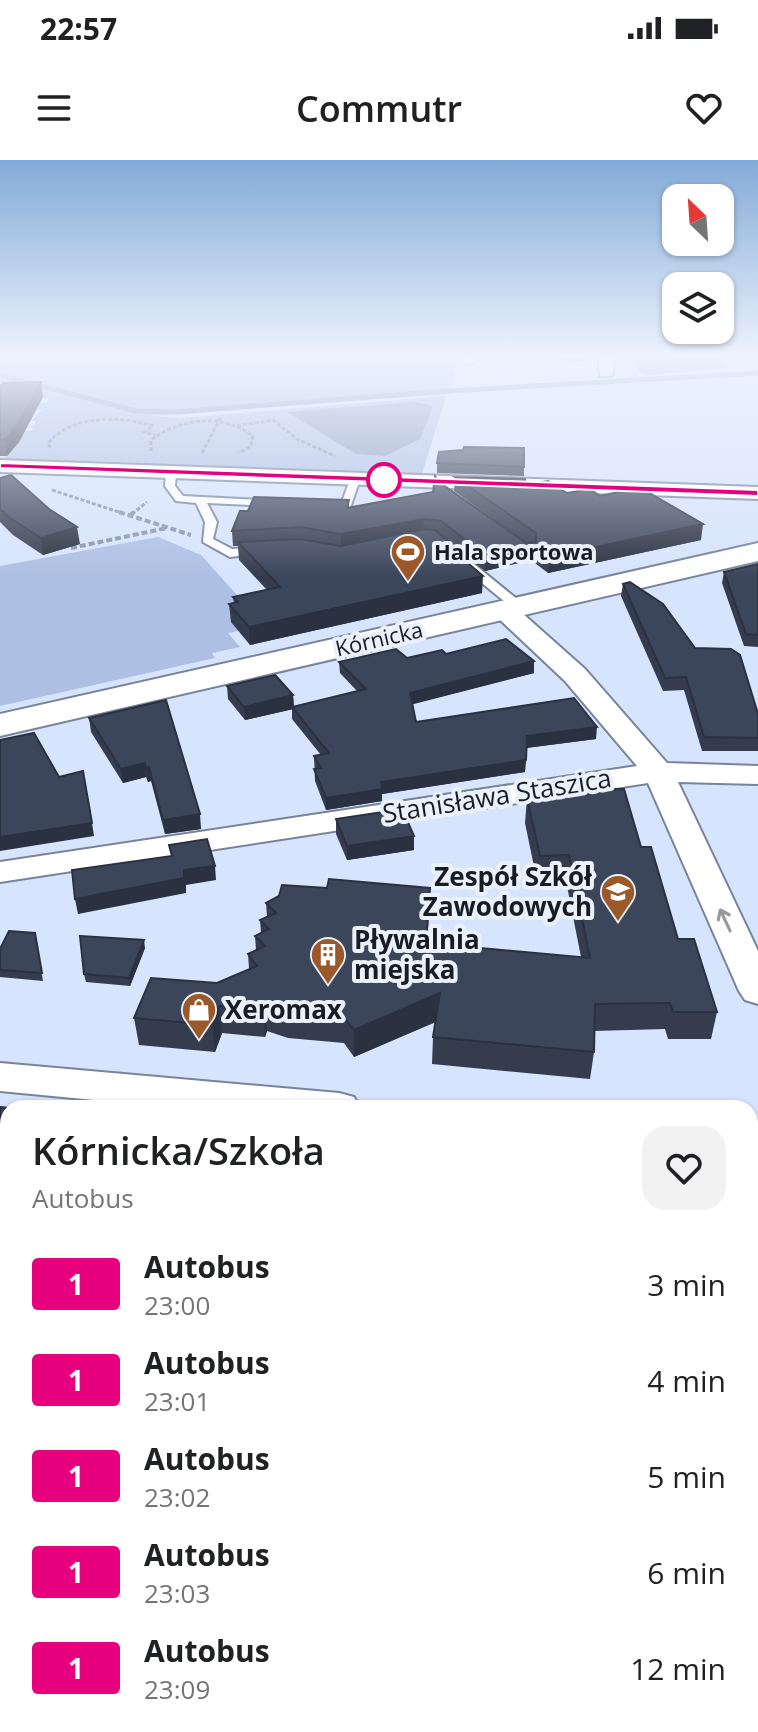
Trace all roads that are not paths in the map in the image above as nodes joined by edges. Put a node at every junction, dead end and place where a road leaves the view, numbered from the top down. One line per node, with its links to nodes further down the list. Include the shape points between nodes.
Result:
1 (0, 466): 2 (street, via 49,461)
2 (171, 473): 3 (street); 5 (lane, via 170,486 180,499)
3 (355, 479): 4 (street, via 444,487); 7 (lane, via 346,506)
4 (758, 493)
5 (200, 500): 6 (lane); 8 (lane, via 211,522 207,540 230,553)
6 (288, 503)
7 (317, 505)
8 (273, 550)
9 (451, 551): 11 (lane)
10 (758, 552): 11 (street, Kórnicka)
11 (511, 608): 12 (street, Kórnicka); 13 (street)
12 (0, 725)
13 (658, 772): 14 (street, Stanisława Staszica); 15 (street, Stanisława Staszica); 16 (street, one-way to 13)
14 (758, 775)
15 (0, 872)
16 (758, 991)
17 (0, 1077): 18 (street)
18 (252, 1100)

